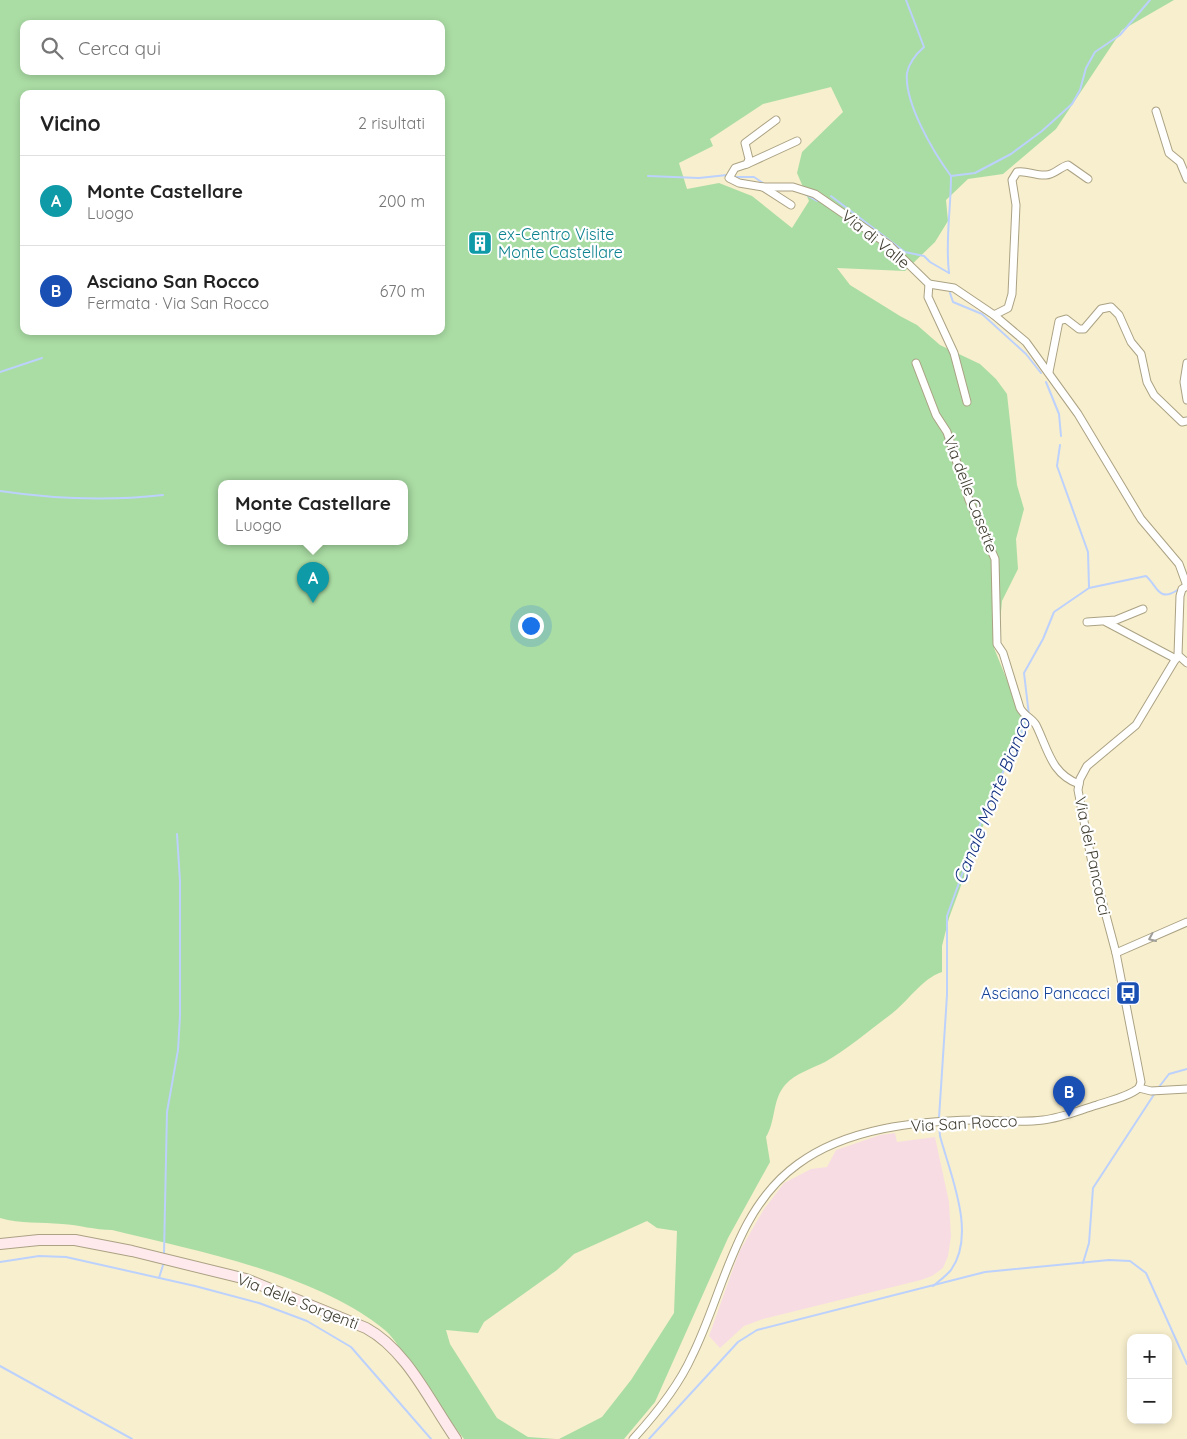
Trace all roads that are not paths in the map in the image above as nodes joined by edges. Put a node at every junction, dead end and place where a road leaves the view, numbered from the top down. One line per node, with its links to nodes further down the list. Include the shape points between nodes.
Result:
1 (1156, 111): 5 (street, via 1169,153 1180,162)
2 (776, 120): 4 (street, via 745,143)
3 (797, 141): 4 (street)
4 (747, 164): 7 (street, Via di Valle, via 735,168 729,178)
5 (1187, 179)
6 (1088, 180): 10 (street, via 1068,165 1045,175 1017,172 1012,180 1016,205 1012,294 1008,308)
7 (763, 187): 8 (street); 9 (street, Via di Valle, via 793,188 823,198 889,245)
8 (791, 205)
9 (929, 284): 10 (street, via 954,288); 15 (street, via 928,297 954,353)
10 (994, 315): 13 (street, via 1026,342)
11 (916, 363): 23 (street, Via delle Casette, via 936,415 947,432 969,500 995,559 996,644 1003,653 1024,715 1032,720 1058,772)
12 (1187, 363): 14 (street, via 1184,382)
13 (1049, 372): 16 (street, via 1059,322 1066,319 1084,329 1101,309 1111,308 1119,315 1131,342 1141,354 1147,382 1154,395 1182,422); 17 (street, via 1141,519 1176,558)
14 (1187, 400)
15 (967, 402)
16 (1187, 421)
17 (1186, 584): 21 (street, via 1180,596)
18 (1143, 609): 20 (street)
19 (1087, 622): 20 (street)
20 (1106, 622): 21 (street)
21 (1177, 657): 22 (street); 23 (street, Via dei Pancacci, via 1136,725 1087,766)
22 (1187, 663)
23 (1079, 784): 25 (street, Via dei Pancacci, via 1079,801 1092,863)
24 (1187, 922): 25 (street, one-way to 25)
25 (1116, 953): 26 (street, Via dei Pancacci, via 1136,1050)
26 (1139, 1088): 27 (street, via 1151,1091); 30 (street, Via San Rocco, via 1109,1101 1045,1120 945,1121 878,1130 813,1154 786,1173 739,1238 686,1369 662,1405)
27 (1187, 1089)
28 (0, 1244): 29 (main road, Via delle Sorgenti, via 62,1239 114,1247 246,1279 366,1328 402,1360)
29 (456, 1439)
30 (633, 1439)

